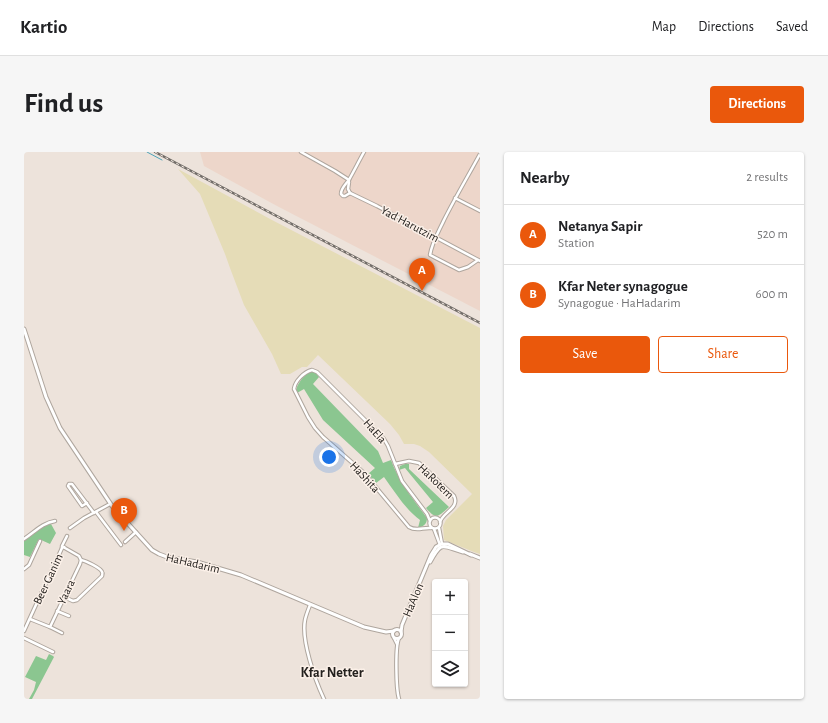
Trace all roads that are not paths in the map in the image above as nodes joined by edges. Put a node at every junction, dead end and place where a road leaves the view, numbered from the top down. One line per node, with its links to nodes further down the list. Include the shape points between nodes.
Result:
1 (301, 152): 4 (street)
2 (364, 152): 4 (street)
3 (480, 154): 6 (street)
4 (349, 180): 5 (street); 5 (street, via 343,186 341,194 345,196)
5 (350, 193): 8 (street, Yad Harutzim)
6 (455, 198): 7 (street); 8 (street)
7 (480, 211)
8 (436, 237): 9 (street, Yad Harutzim); 9 (street, via 430,254 435,257 459,270)
9 (479, 261)
10 (24, 330): 14 (main road, HaHadarim, via 54,417)
11 (303, 376): 12 (street, HaEla, via 310,370 317,372 384,439); 24 (street, HaShita, via 295,384 295,391 315,428 364,473 409,527 416,530)
12 (395, 464): 16 (street, HaEla, via 404,485); 17 (street, HaRotem, via 409,460 419,463 454,496 454,505)
13 (87, 503): 13 (street, via 72,484 69,484 82,506); 15 (street)
14 (110, 504): 15 (street); 26 (main road, HaHadarim)
15 (95, 512): 23 (street); 31 (street)
16 (427, 514): 18 (street, HaEla); 20 (street, HaEla)
17 (443, 517): 18 (street, HaRotem); 21 (street, HaRotem)
18 (435, 518): 20 (street); 21 (street)
19 (55, 521): 28 (street, via 42,526)
20 (429, 522): 24 (street); 25 (street)
21 (440, 522): 22 (street)
22 (439, 526): 25 (street); 32 (street)
23 (70, 528)
24 (424, 528): 25 (street, HaShita)
25 (433, 528): 32 (street)
26 (136, 532): 30 (street); 38 (main road, HaHadarim, via 152,550 163,556 235,573)
27 (66, 536): 33 (street, Beer Ganim)
28 (24, 539)
29 (40, 541): 36 (street, via 29,565)
30 (125, 542)
31 (121, 545)
32 (441, 545): 34 (main road); 42 (main road, HaAlon, via 423,575)
33 (62, 548): 35 (street, via 74,553); 41 (street, Beer Ganim)
34 (480, 558)
35 (81, 560): 37 (street, Yaara); 37 (street, via 101,570 102,576 77,600)
36 (24, 569)
37 (64, 597): 39 (street, Yaara)
38 (310, 605): 46 (main road, HaHadarim, via 360,626); 54 (street, via 304,634)
39 (57, 611): 40 (street); 43 (street, Yaara)
40 (69, 616)
41 (30, 619): 43 (street); 44 (street, Beer Ganim)
42 (402, 625): 45 (main road, HaAlon); 47 (main road, HaAlon)
43 (50, 628): 48 (street)
44 (24, 631)
45 (396, 631): 46 (main road, HaHadarim); 47 (main road); 49 (main road)
46 (386, 632): 49 (main road, HaHadarim)
47 (401, 632): 51 (main road)
48 (62, 633)
49 (393, 637): 51 (main road); 52 (street)
50 (24, 638): 53 (street)
51 (399, 638): 52 (street)
52 (398, 646): 55 (street)
53 (53, 652)
54 (324, 699)
55 (399, 699)

